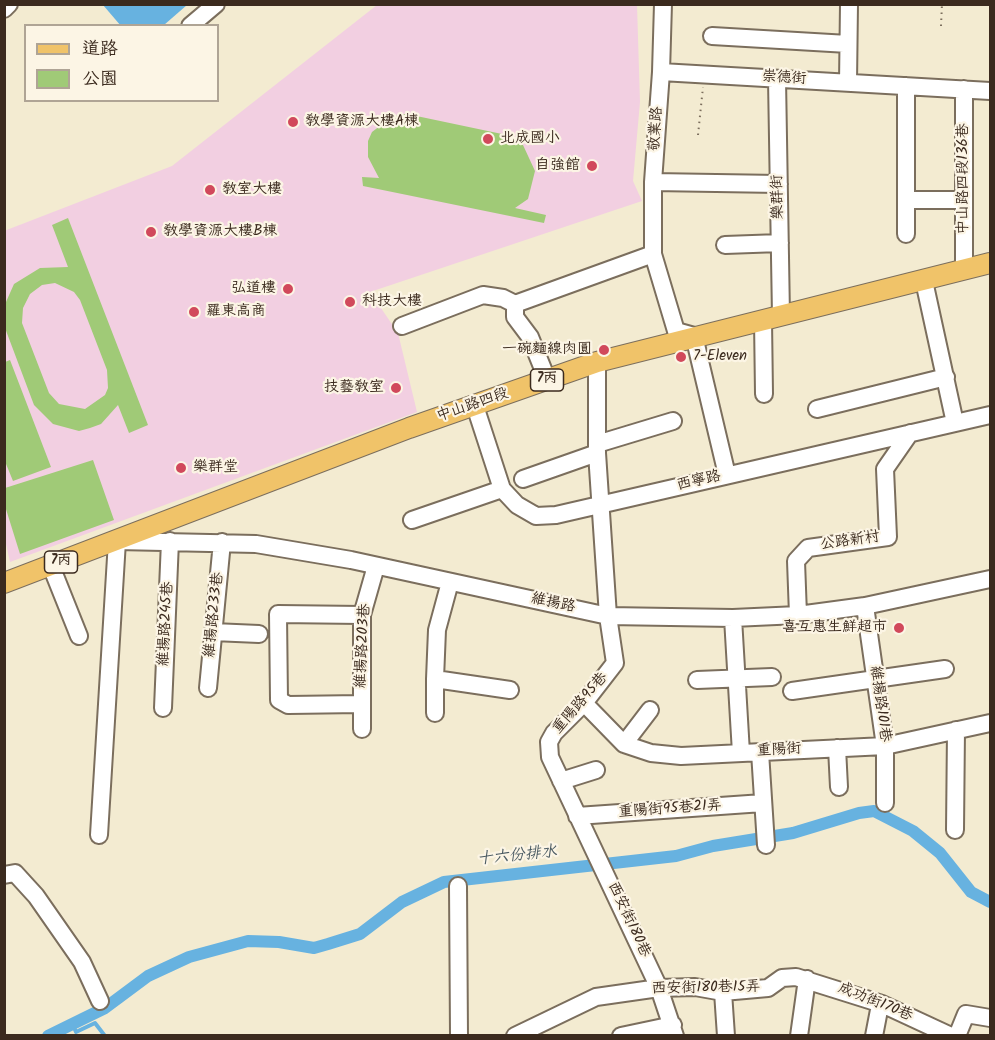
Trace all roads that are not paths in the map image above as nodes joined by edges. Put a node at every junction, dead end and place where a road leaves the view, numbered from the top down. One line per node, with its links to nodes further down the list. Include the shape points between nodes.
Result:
1 (9, 4): 5 (street)
2 (216, 4): 6 (street)
3 (663, 4): 9 (street, 敬業路)
4 (849, 4): 8 (street)
5 (4, 9)
6 (192, 24)
7 (712, 36): 8 (street)
8 (848, 44): 11 (street)
9 (661, 72): 10 (street, 崇德街); 15 (street, 敬業路)
10 (777, 78): 11 (street, 崇德街); 16 (street, 樂群街)
11 (848, 83): 12 (street, 崇德街)
12 (906, 86): 13 (street, 崇德街); 17 (street)
13 (964, 89): 14 (street, 崇德街); 18 (street, 中山路四段136巷)
14 (990, 91)
15 (653, 182): 16 (street); 22 (street, 敬業路)
16 (779, 184): 20 (street, 樂群街)
17 (906, 200): 18 (street); 19 (street)
18 (963, 200): 24 (street, 中山路四段136巷)
19 (906, 234)
20 (780, 243): 21 (street); 27 (street, 樂群街)
21 (725, 245)
22 (653, 254): 26 (street); 29 (street, 敬業路, via 676,331)
23 (990, 263): 24 (main road, 中山路四段 / 7丙)
24 (964, 270): 25 (main road, 中山路四段 / 7丙)
25 (924, 281): 27 (main road, 中山路四段 / 7丙); 31 (street)
26 (515, 304): 28 (street, via 483,295); 32 (street, via 515,317 530,337)
27 (772, 318): 29 (main road, 中山路四段 / 7丙); 33 (street, 樂群街)
28 (402, 326)
29 (694, 336): 30 (main road, 中山路四段 / 7丙); 41 (street)
30 (597, 362): 32 (main road, 中山路四段 / 7丙); 40 (street, 重陽路95巷)
31 (946, 377): 35 (street); 38 (street)
32 (547, 379): 34 (main road, 中山路四段 / 7丙)
33 (764, 394)
34 (475, 405): 43 (street, 西寧路); 46 (main road, 中山路四段 / 7丙)
35 (817, 410)
36 (990, 415): 38 (street, 西寧路)
37 (673, 421): 40 (street)
38 (955, 423): 39 (street, 西寧路)
39 (910, 433): 41 (street, 西寧路); 56 (street, 公路新村, via 885,469 888,537 808,548 796,561)
40 (597, 448): 42 (street); 44 (street, 重陽路95巷)
41 (727, 475): 44 (street, 西寧路)
42 (523, 479)
43 (502, 489): 44 (street, 西寧路, via 517,505 536,516); 45 (street)
44 (600, 504): 57 (street, 重陽路95巷)
45 (412, 520)
46 (117, 541): 47 (street, 維揚路); 49 (main road, 中山路四段 / 7丙); 91 (street)
47 (170, 541): 48 (street, 維揚路); 73 (street, 維揚路245巷)
48 (222, 542): 50 (street, 維揚路, via 256,544); 59 (street, 維揚路233巷)
49 (51, 566): 53 (main road, 中山路四段 / 7丙); 61 (street)
50 (376, 566): 52 (street, 維揚路); 55 (street, 維揚路203巷)
51 (990, 579): 54 (street, 維揚路)
52 (450, 582): 57 (street, 維揚路); 65 (street, via 437,630)
53 (4, 584)
54 (865, 606): 56 (street, 維揚路); 67 (street, 維揚路101巷)
55 (362, 615): 71 (street, 維揚路203巷); 71 (street, via 278,614 279,700 288,705)
56 (798, 615): 58 (street, 維揚路)
57 (608, 616): 58 (street, 維揚路); 72 (street, 重陽路95巷, via 615,663)
58 (733, 618): 64 (street)
59 (213, 632): 60 (street); 68 (street, 維揚路233巷)
60 (259, 634)
61 (79, 636)
62 (945, 669): 67 (street)
63 (772, 677): 64 (street)
64 (737, 678): 66 (street); 83 (street)
65 (435, 679): 69 (street); 75 (street)
66 (697, 680)
67 (876, 681): 70 (street); 80 (street, 維揚路101巷)
68 (208, 688)
69 (510, 690)
70 (792, 692)
71 (361, 704): 77 (street, 維揚路203巷)
72 (584, 704): 79 (street, 重陽街); 85 (street, 重陽路95巷, via 549,742 550,758)
73 (163, 708)
74 (650, 710): 79 (street)
75 (435, 713)
76 (990, 723): 78 (street, 重陽街)
77 (362, 729)
78 (956, 730): 80 (street, 重陽街); 90 (street)
79 (624, 744): 83 (street, 重陽街, via 651,753 681,756)
80 (885, 746): 81 (street, 重陽街); 88 (street, 維揚路101巷)
81 (837, 748): 82 (street, 重陽街); 86 (street)
82 (760, 752): 83 (street, 重陽街); 87 (street)
83 (741, 753)
84 (596, 770): 85 (street)
85 (561, 781): 89 (street, 重陽路95巷)
86 (839, 787)
87 (763, 803): 89 (street, 重陽街95巷21弄); 92 (street)
88 (885, 803)
89 (577, 816): 93 (street, 重陽路95巷)
90 (955, 830)
91 (99, 835)
92 (766, 845)
93 (598, 854): 97 (street, 西安街180巷)
94 (4, 875): 99 (street, via 15,873 36,896 82,962)
95 (458, 886): 103 (street)
96 (801, 978): 98 (street, 西安街180巷15弄, via 782,978 768,988); 107 (street); 109 (street, 成功街170巷, via 882,1004)
97 (660, 988): 98 (street, 西安街180巷15弄, via 695,987); 102 (street, 西安街180巷); 104 (street, 西安街180巷15弄, via 596,997)
98 (723, 992): 106 (street)
99 (100, 1001)
100 (879, 1010): 108 (street)
101 (990, 1018): 110 (street, via 966,1014)
102 (674, 1030): 105 (street)
103 (459, 1035)
104 (515, 1035)
105 (621, 1035)
106 (726, 1035)
107 (799, 1035)
108 (874, 1035)
109 (951, 1035)
110 (957, 1035)

